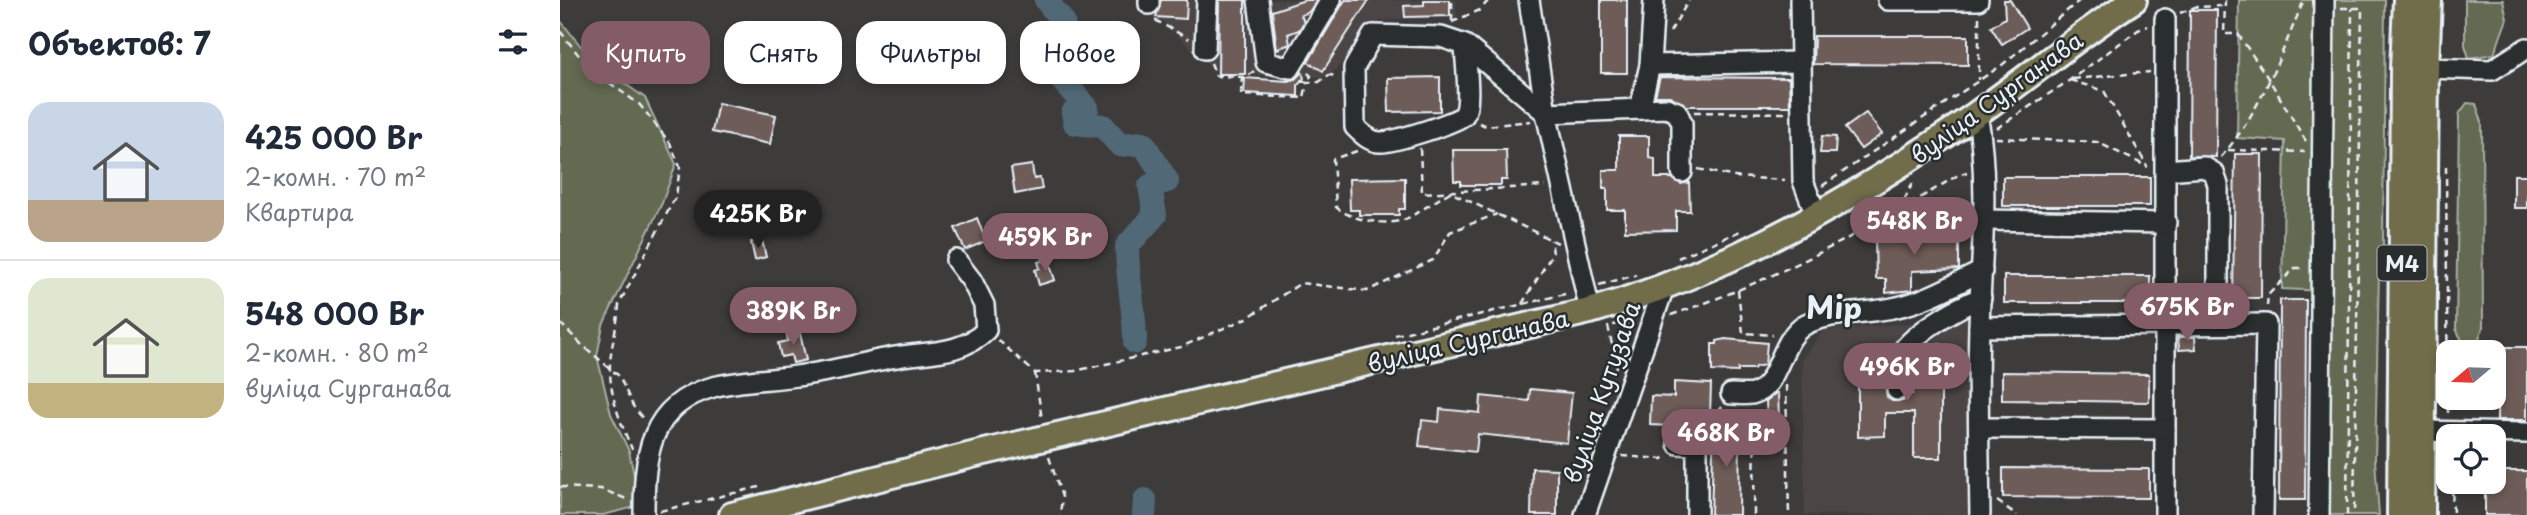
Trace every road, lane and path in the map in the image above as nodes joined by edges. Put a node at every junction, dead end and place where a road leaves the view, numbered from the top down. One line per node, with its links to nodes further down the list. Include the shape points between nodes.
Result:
1 (1207, 0): 25 (street)
2 (1331, 0): 15 (street, via 1290,68 1266,62)
3 (1452, 0): 21 (path)
4 (1489, 0): 21 (path, via 1480,10)
5 (1529, 0): 39 (street)
6 (1654, 0): 27 (street)
7 (1800, 0): 26 (street)
8 (1888, 0): 9 (street)
9 (1978, 0): 32 (path)
10 (2080, 0): 32 (path)
11 (2134, 0): 38 (main road, вуліца Сурганава)
12 (2225, 0): 18 (path)
13 (2304, 0): 34 (path)
14 (2429, 0): 28 (main road, М4)
15 (1262, 1)
16 (2323, 4): 19 (path); 63 (street)
17 (2403, 4): 117 (main road, М4)
18 (2224, 6): 20 (path, via 2195,7); 34 (path, via 2224,34 2238,34)
19 (2353, 8): 115 (path); 116 (path, via 2362,8)
20 (2165, 19): 29 (street); 33 (path, via 2138,30)
21 (1452, 22): 23 (path)
22 (560, 31): 79 (path, via 588,68 640,104 670,143 680,167 676,196 619,304)
23 (1461, 43): 31 (street, via 1441,37 1373,36 1354,68); 39 (street); 40 (street, via 1468,107)
24 (2527, 48): 28 (street, via 2492,70)
25 (1205, 49)
26 (1800, 62): 27 (street); 37 (street)
27 (1650, 65): 35 (street)
28 (2426, 68): 91 (main road, М4)
29 (2166, 70): 33 (path); 48 (street)
30 (1242, 76): 31 (path, via 1241,95 1304,99 1307,82 1319,82 1329,75)
31 (1354, 80): 43 (street, via 1355,127)
32 (1979, 80): 53 (path)
33 (2070, 80): 42 (path); 42 (path, via 2104,91 2148,167 2097,142)
34 (2270, 81): 44 (path); 44 (path, via 2312,152)
35 (1640, 109): 36 (street); 39 (street)
36 (1677, 112): 37 (path); 46 (street, via 1682,122)
37 (1801, 113): 53 (street)
38 (1978, 113): 42 (street); 53 (main road, вуліца Сурганава, via 1870,186)
39 (1547, 116): 40 (path, via 1486,126); 51 (street)
40 (1463, 117): 41 (street)
41 (1420, 132): 43 (street); 52 (path, via 1422,194)
42 (1982, 138): 47 (street)
43 (1381, 143): 52 (path, via 1333,159 1336,207 1344,214 1370,221 1403,221)
44 (2228, 149): 49 (path)
45 (2446, 166): 87 (path)
46 (1682, 169): 53 (path, via 1735,177)
47 (1982, 169): 54 (path, via 1958,175); 56 (street)
48 (2166, 170): 49 (street); 57 (street)
49 (2209, 170): 74 (street, via 2218,185)
50 (1920, 175): 54 (path)
51 (1562, 184): 52 (path); 60 (street)
52 (1450, 192): 55 (path)
53 (1809, 197): 66 (main road, вуліца Сурганава)
54 (1899, 211): 70 (path, via 1789,268)
55 (1497, 214): 59 (path); 81 (path, via 1450,232 1433,260 1367,291 1301,283 1247,318 1181,347 1075,371)
56 (1984, 220): 57 (street); 64 (street)
57 (2166, 223): 73 (street)
58 (1750, 227): 61 (path)
59 (1551, 240): 60 (path); 68 (path, via 1553,253)
60 (1577, 252): 69 (street)
61 (1676, 259)
62 (956, 260): 77 (street, via 985,304)
63 (2320, 269): 75 (path, via 2295,268 2268,295); 114 (street)
64 (1982, 271): 67 (street); 84 (street, via 1898,307 1808,323 1794,332 1772,380)
65 (1639, 274): 69 (path)
66 (1664, 286): 69 (main road, вуліца Сурганава); 70 (street, вуліца Кутузава)
67 (1981, 298): 76 (street); 82 (street, via 1911,340 1899,357)
68 (1522, 304): 69 (path); 78 (path)
69 (1595, 309): 80 (path); 105 (main road, вуліца Сурганава)
70 (1651, 321): 72 (path); 97 (street, вуліца Кутузава)
71 (560, 323): 79 (path)
72 (1624, 323)
73 (2166, 324): 74 (street); 76 (street); 90 (street)
74 (2218, 324): 75 (street)
75 (2266, 324): 113 (street)
76 (1979, 327): 88 (street)
77 (986, 330): 81 (path); 93 (street, via 958,348 712,387 676,404)
78 (1389, 337)
79 (611, 367): 93 (path); 99 (path, via 619,419)
80 (1616, 368)
81 (1035, 373): 86 (path)
82 (1897, 390)
83 (1731, 394): 84 (street)
84 (1755, 394): 109 (path)
85 (1715, 417): 89 (path)
86 (1042, 420)
87 (2448, 424)
88 (1979, 428): 90 (street); 110 (street)
89 (1706, 429)
90 (2165, 429): 112 (street)
91 (2421, 431): 92 (street); 118 (main road, М4)
92 (2436, 432)
93 (655, 433): 99 (street)
94 (2506, 433): 95 (street)
95 (2527, 433)
96 (1678, 444): 97 (path, via 1663,459); 108 (street, via 1697,445)
97 (1604, 455): 107 (street, вуліца Кутузава)
98 (1049, 457): 106 (path, via 1062,497)
99 (645, 481): 104 (street)
100 (764, 486): 104 (path)
101 (560, 487): 104 (path, via 601,489)
102 (2452, 494): 119 (path)
103 (1990, 496): 111 (path)
104 (644, 513)
105 (732, 515)
106 (1060, 515)
107 (1585, 515)
108 (1697, 515)
109 (1754, 515)
110 (1980, 515)
111 (2017, 515)
112 (2165, 515)
113 (2263, 515)
114 (2319, 515)
115 (2347, 515)
116 (2354, 515)
117 (2400, 515)
118 (2422, 515)
119 (2453, 515)

